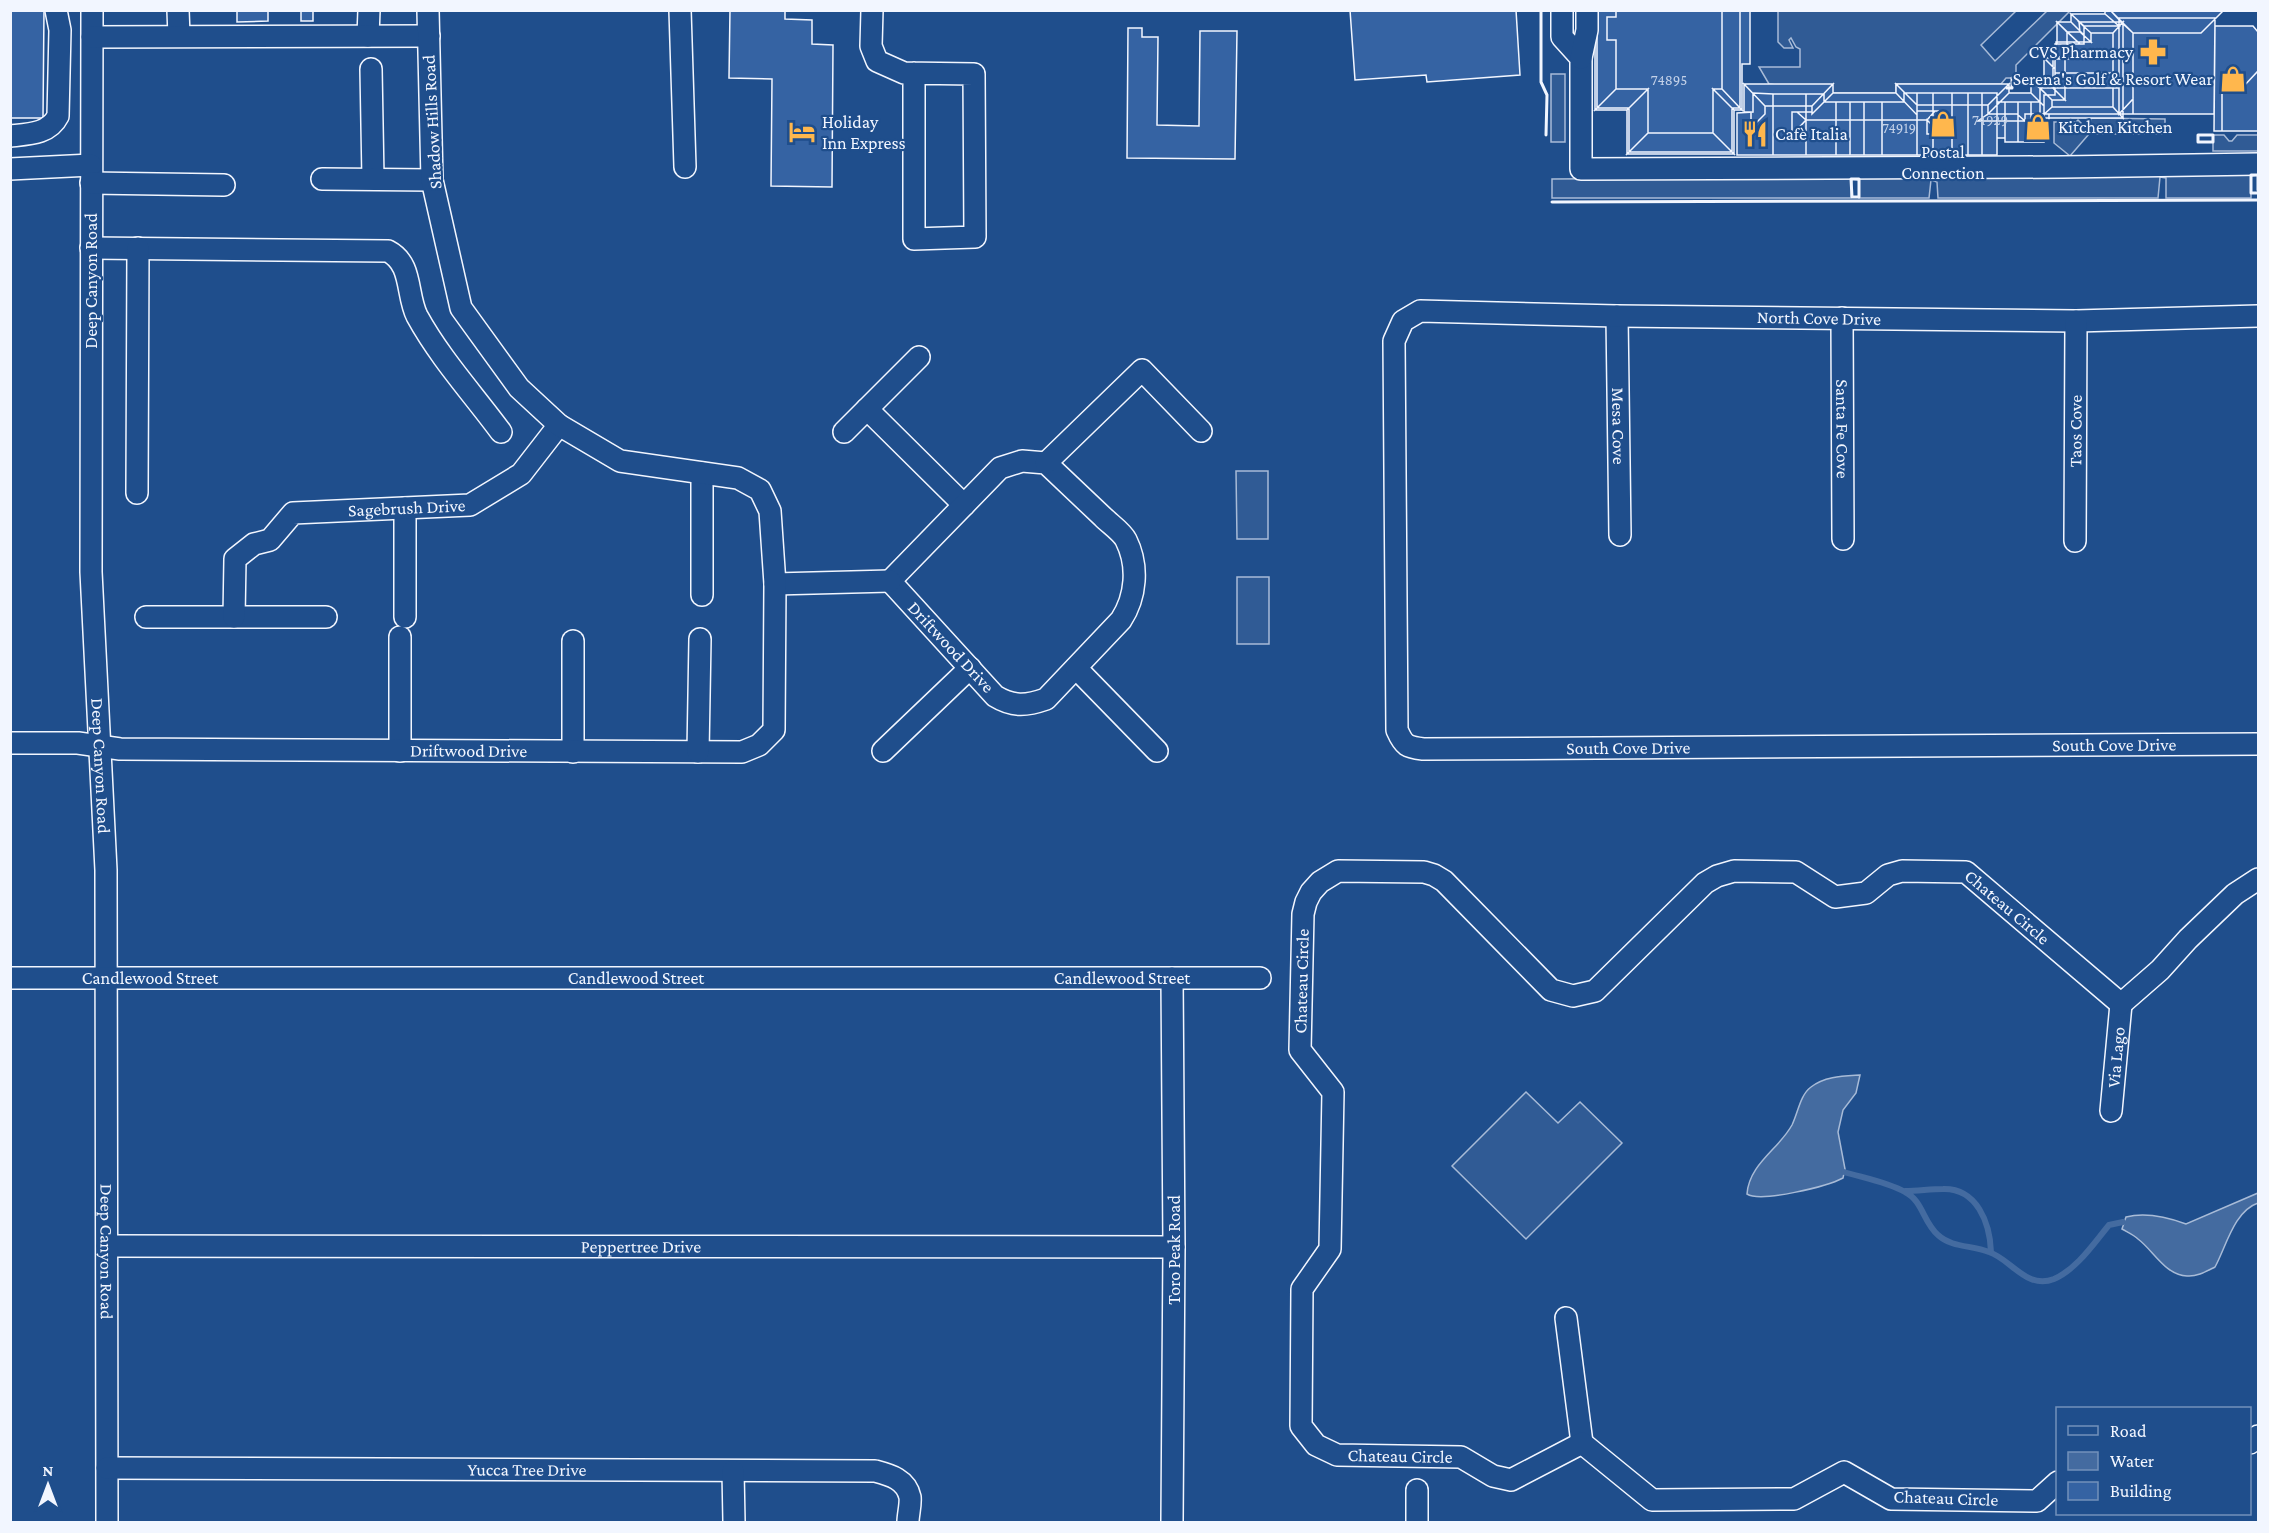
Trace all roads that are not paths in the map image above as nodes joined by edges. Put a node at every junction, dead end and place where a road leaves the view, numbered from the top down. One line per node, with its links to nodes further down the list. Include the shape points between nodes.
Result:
1 (56, 10): 17 (street, via 60,30 58,116 43,131)
2 (92, 10): 13 (street, Deep Canyon Road)
3 (178, 10): 10 (street)
4 (369, 10): 11 (street)
5 (428, 10): 12 (street, Shadow Hills Road)
6 (680, 10): 19 (street)
7 (872, 10): 16 (street, via 871,46 877,61 904,73)
8 (1562, 10): 14 (street, via 1562,37)
9 (1587, 10): 14 (street)
10 (179, 36): 11 (street); 13 (street)
11 (368, 36): 12 (street)
12 (429, 36): 24 (street, Shadow Hills Road)
13 (92, 37): 21 (street, Deep Canyon Road)
14 (1581, 58): 18 (street, via 1581,169)
15 (371, 69): 23 (street)
16 (914, 73): 16 (street, via 914,239 975,237 974,74)
17 (10, 136)
18 (2259, 164)
19 (685, 167)
20 (10, 170): 21 (street)
21 (91, 174): 25 (street); 26 (street, Deep Canyon Road)
22 (322, 179): 23 (street)
23 (373, 179): 24 (street)
24 (432, 180): 35 (street, Shadow Hills Road, via 460,308 519,388)
25 (224, 185)
26 (91, 248): 27 (street); 60 (street, Deep Canyon Road, via 91,572)
27 (138, 248): 37 (street, via 388,251 398,256 404,265 416,314 443,357); 41 (street)
28 (1617, 316): 30 (street, North Cove Drive); 32 (street, North Cove Drive, via 1420,311 1403,321); 45 (street, Mesa Cove)
29 (2259, 316): 31 (street, North Cove Drive)
30 (1842, 318): 31 (street, North Cove Drive); 46 (street, Santa Fe Cove)
31 (2076, 321): 47 (street, Taos Cove)
32 (1394, 340): 59 (street, South Cove Drive, via 1397,730 1408,747)
33 (919, 357): 34 (street)
34 (867, 409): 38 (street); 42 (street)
35 (559, 425): 40 (street, Shadow Hills Road, via 620,461); 43 (street, Sagebrush Drive, via 521,474 470,505)
36 (1201, 431): 39 (street, via 1142,370)
37 (501, 432)
38 (844, 432)
39 (1046, 463): 42 (street, via 1022,461 1000,468); 57 (street, Driftwood Drive, via 1125,538 1132,559 1133,596 1128,610)
40 (702, 473): 44 (street, Shadow Hills Road, via 738,478 760,490); 50 (street)
41 (137, 494)
42 (964, 505): 48 (street)
43 (405, 508): 52 (street, Sagebrush Drive, via 293,513 270,540 254,544 236,559); 61 (street)
44 (770, 511): 49 (street, Driftwood Drive)
45 (1620, 535)
46 (1843, 538)
47 (2075, 542)
48 (890, 581): 49 (street); 56 (street, Driftwood Drive)
49 (776, 584): 65 (street, Driftwood Drive, via 774,730 759,745 742,752)
50 (702, 595)
51 (146, 617): 52 (street)
52 (234, 617): 53 (street)
53 (326, 617)
54 (700, 639): 65 (street)
55 (573, 641): 64 (street)
56 (970, 668): 57 (street, Driftwood Drive, via 995,696 1019,705 1046,699); 62 (street)
57 (1076, 668): 63 (street)
58 (10, 743): 60 (street, Driftwood Drive)
59 (2259, 744)
60 (100, 746): 61 (street, Driftwood Drive); 67 (street, Deep Canyon Road)
61 (400, 751): 64 (street, Driftwood Drive)
62 (883, 751)
63 (1157, 751)
64 (573, 752): 65 (street, Driftwood Drive)
65 (698, 752)
66 (2259, 879): 71 (street, via 2235,894)
67 (107, 977): 68 (street, Candlewood Street); 69 (street, Candlewood Street); 73 (street, Deep Canyon Road)
68 (10, 978)
69 (1172, 978): 70 (street, Candlewood Street); 74 (street, Toro Peak Road)
70 (1260, 978)
71 (2121, 1004): 72 (street, Via Lago); 76 (street, Chateau Circle, via 1966,872 1902,871 1888,875 1866,893 1834,897 1796,872 1734,871 1717,876 1705,883 1595,991 1573,996 1551,990 1434,875 1338,871 1320,882 1303,914 1300,1050 1333,1092 1330,1249 1302,1289 1301,1426 1316,1445 1336,1455 1461,1457 1493,1476 1510,1480)
72 (2111, 1111)
73 (107, 1246): 74 (street, Peppertree Drive); 77 (street, Deep Canyon Road)
74 (1174, 1247): 84 (street, Toro Peak Road)
75 (1566, 1318): 76 (street)
76 (1582, 1443): 79 (street, Chateau Circle, via 1652,1500 1794,1499 1844,1472 1891,1499 2037,1501)
77 (107, 1468): 78 (street, Yucca Tree Drive); 81 (street, Deep Canyon Road)
78 (734, 1471): 82 (street); 83 (street, Yucca Tree Drive, via 875,1471 892,1475 902,1482 910,1497)
79 (2056, 1484)
80 (1417, 1490): 85 (street)
81 (107, 1522)
82 (734, 1522)
83 (908, 1522)
84 (1172, 1522)
85 (1417, 1522)

